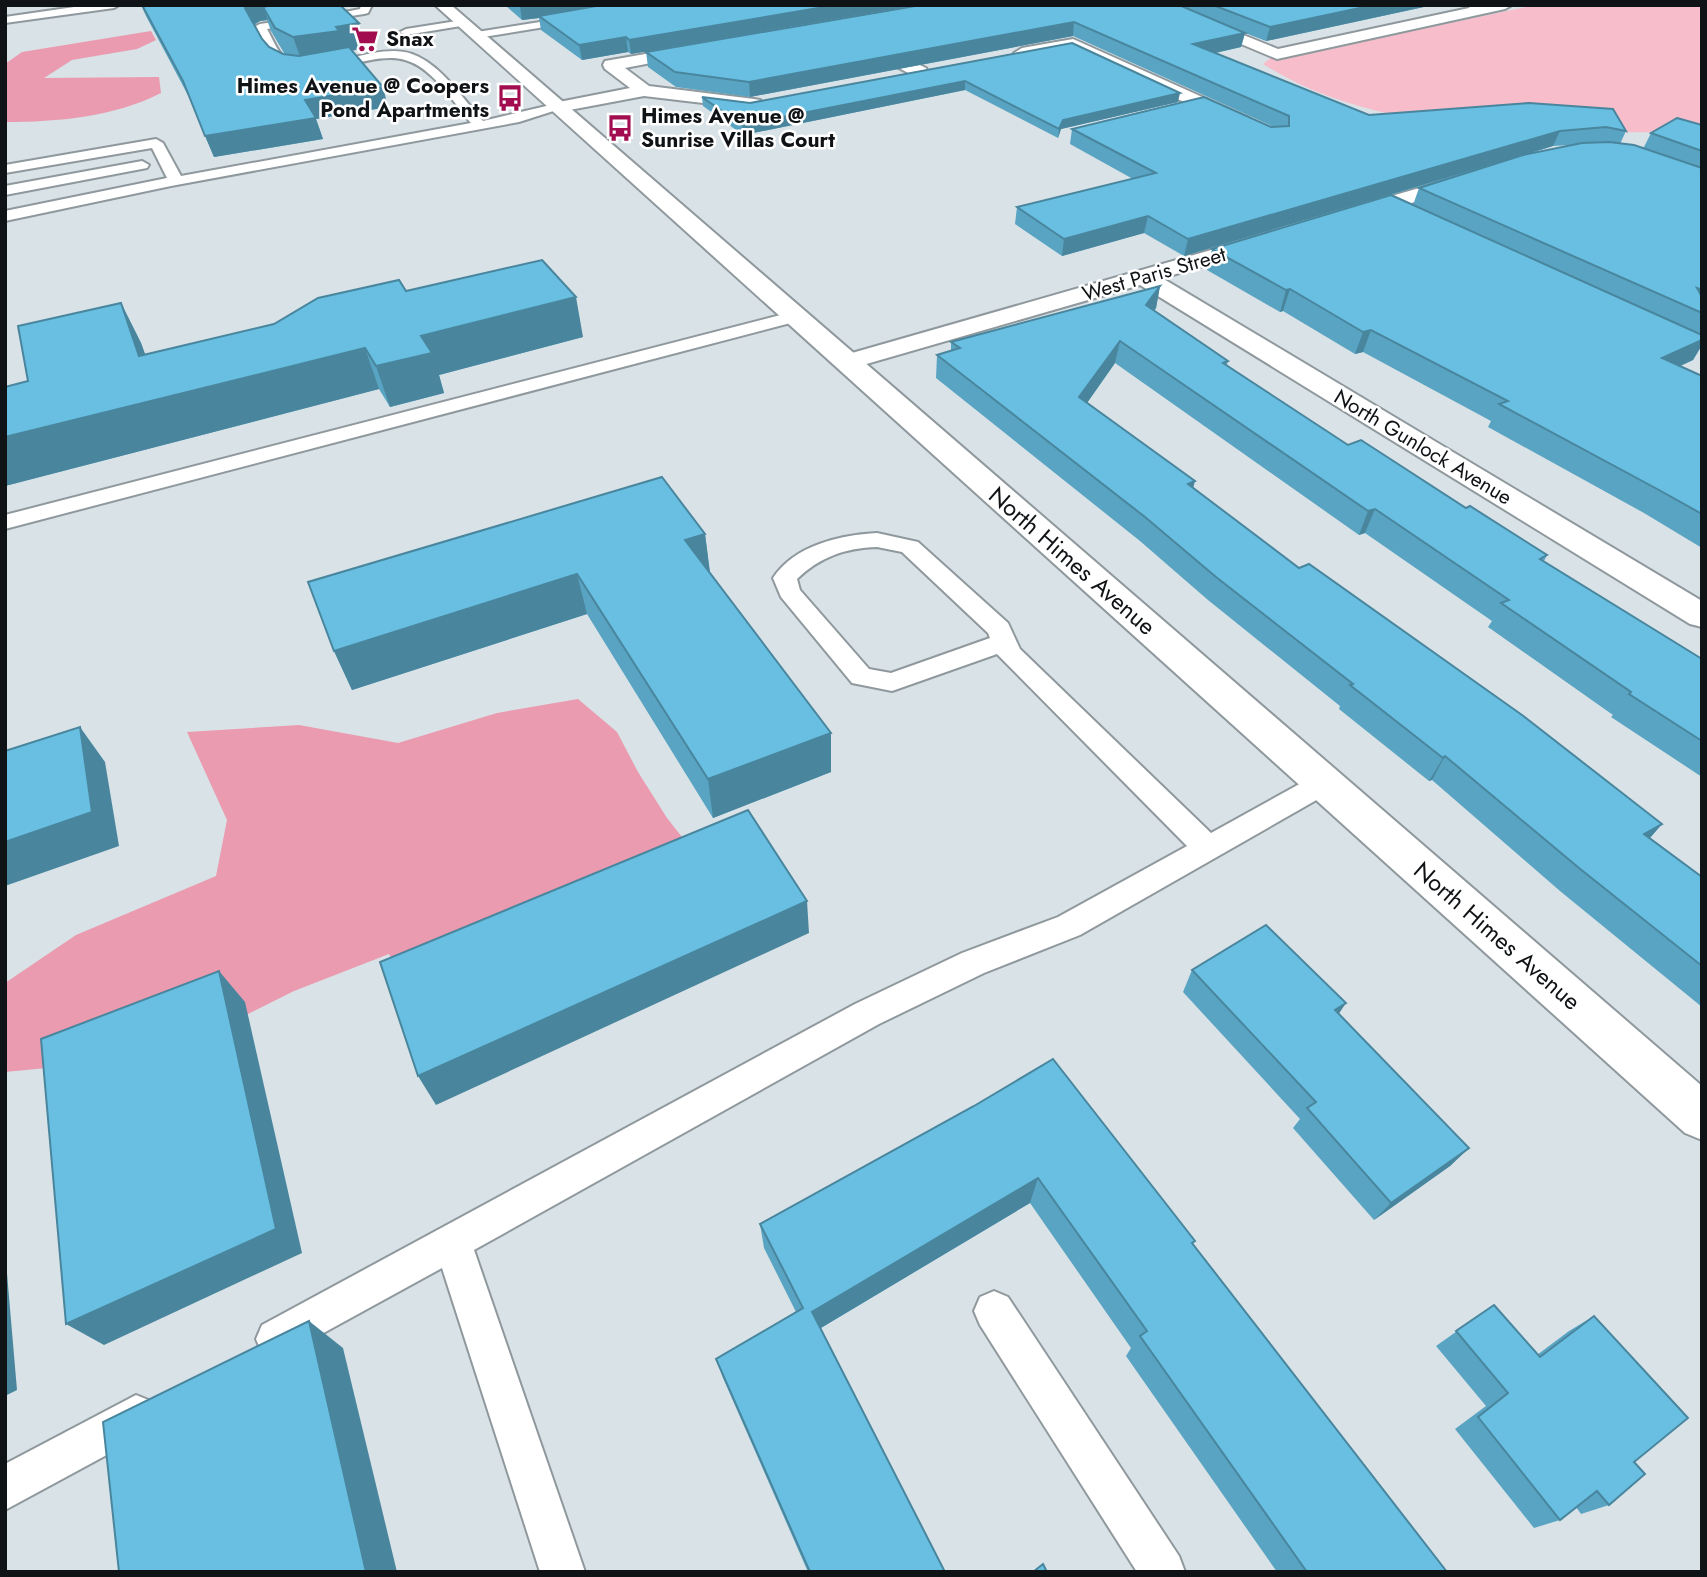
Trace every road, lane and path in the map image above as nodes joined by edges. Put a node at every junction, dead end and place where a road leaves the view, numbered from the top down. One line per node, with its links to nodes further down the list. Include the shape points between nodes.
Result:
1 (114, 5): 7 (lane)
2 (367, 5): 19 (lane, via 364,11 350,14 260,27 283,62 300,69 370,56 400,55 420,62)
3 (1155, 5): 5 (street, via 1277,54)
4 (1506, 5): 5 (street)
5 (1476, 8)
6 (585, 18): 8 (lane)
7 (5, 20)
8 (461, 21): 9 (lane); 17 (street, North Himes Avenue)
9 (406, 32)
10 (854, 38): 13 (street, via 927,71)
11 (712, 48): 14 (street, via 611,65)
12 (1010, 55): 16 (street, via 1073,44)
13 (894, 77)
14 (644, 92): 15 (street, via 750,105); 17 (street)
15 (777, 100)
16 (1203, 104): 18 (street); 20 (street)
17 (559, 107): 19 (lane); 32 (street, North Himes Avenue)
18 (1177, 111)
19 (480, 125): 24 (lane)
20 (1263, 132)
21 (165, 160): 22 (lane, via 156,143); 24 (lane); 25 (lane)
22 (5, 169)
23 (1485, 175): 26 (street)
24 (176, 181): 27 (lane)
25 (5, 191)
26 (1384, 205): 28 (street); 29 (street)
27 (5, 216)
28 (1331, 221)
29 (1421, 222)
30 (1278, 237): 31 (street, West Paris Street)
31 (1145, 278): 33 (street, West Paris Street); 35 (street, North Gunlock Avenue)
32 (796, 316): 33 (street, North Himes Avenue); 34 (lane)
33 (847, 362): 37 (street, North Himes Avenue)
34 (5, 522)
35 (1702, 616)
36 (1005, 642): 36 (lane, via 892,682 861,677 789,592 785,578 807,557 857,541 909,547 999,629); 38 (lane, via 1018,663)
37 (1324, 783): 38 (lane); 39 (street, North Himes Avenue)
38 (1207, 848): 40 (lane, via 1069,926 973,963 867,1014)
39 (1702, 1117)
40 (452, 1242): 42 (lane); 45 (lane)
41 (994, 1311): 46 (lane)
42 (247, 1355)
43 (162, 1402): 44 (lane)
44 (5, 1488)
45 (563, 1572)
46 (1163, 1572)

